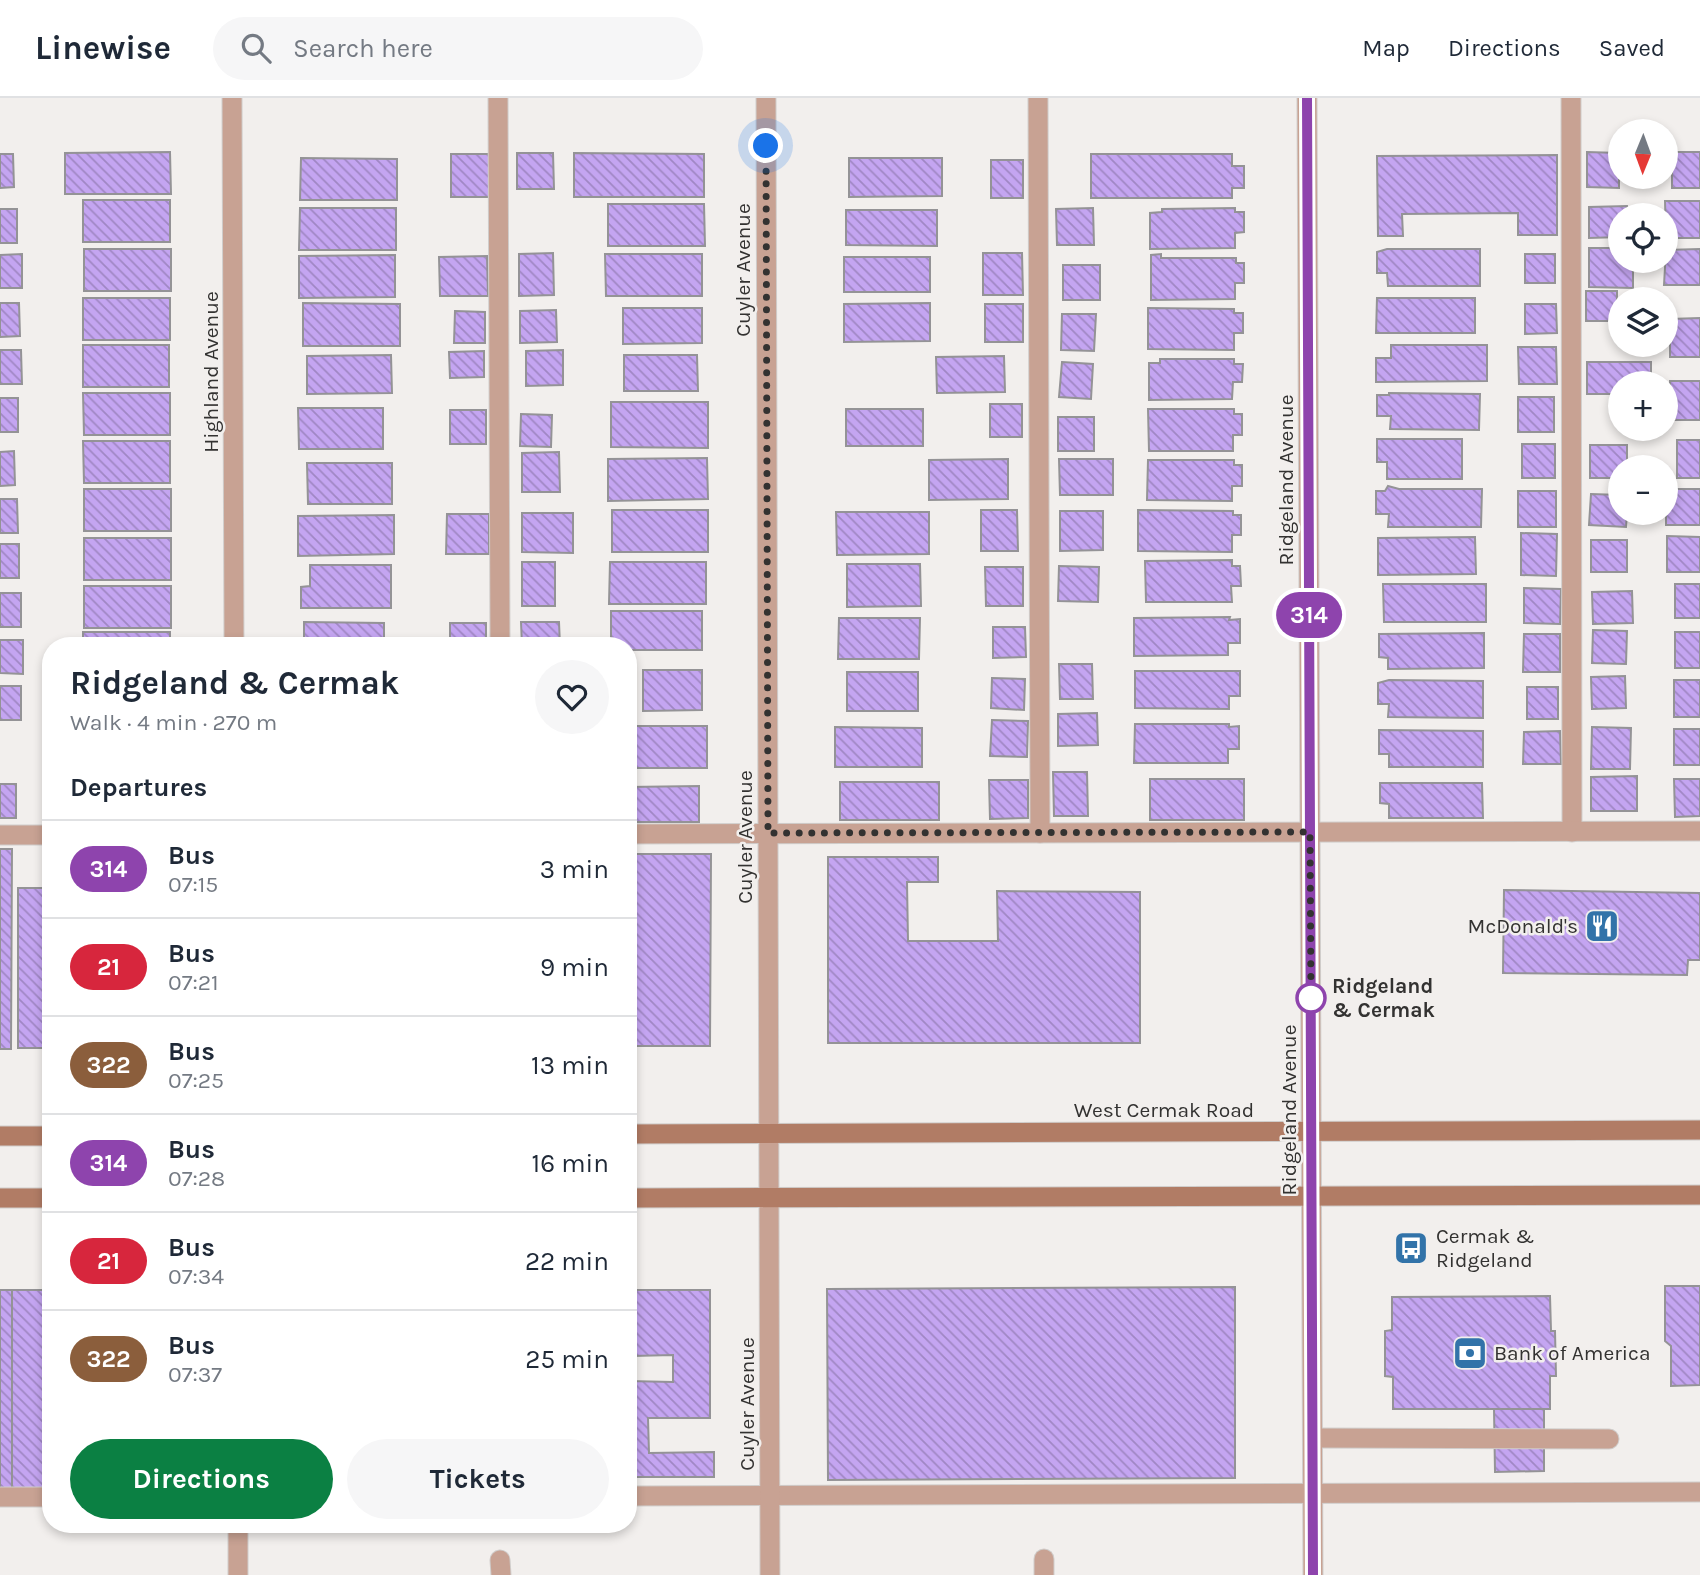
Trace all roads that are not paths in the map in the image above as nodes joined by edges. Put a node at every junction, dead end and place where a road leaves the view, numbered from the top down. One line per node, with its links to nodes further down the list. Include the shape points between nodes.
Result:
1 (232, 98): 7 (street, Highland Avenue)
2 (498, 98): 8 (street)
3 (766, 98): 12 (street, Cuyler Avenue)
4 (1038, 98): 13 (street)
5 (1307, 98): 10 (street, Ridgeland Avenue)
6 (1571, 98): 11 (street)
7 (234, 637)
8 (500, 637)
9 (1700, 831): 11 (street)
10 (1310, 832): 11 (street); 13 (street); 18 (street, Ridgeland Avenue)
11 (1572, 832)
12 (768, 833): 13 (street); 14 (street); 20 (street, Cuyler Avenue)
13 (1040, 833)
14 (637, 834)
15 (0, 835): 16 (street)
16 (42, 835)
17 (1700, 1130): 18 (main road, West Cermak Road)
18 (1312, 1132): 20 (main road, West Cermak Road); 24 (street, Ridgeland Avenue)
19 (637, 1134): 20 (main road, West Cermak Road)
20 (769, 1134): 28 (street, Cuyler Avenue)
21 (0, 1136): 22 (main road)
22 (42, 1136)
23 (1700, 1195): 24 (main road)
24 (1312, 1196): 28 (main road); 29 (street, Ridgeland Avenue)
25 (0, 1198): 26 (main road)
26 (42, 1198)
27 (637, 1198): 28 (main road)
28 (769, 1198): 33 (street, Cuyler Avenue)
29 (1312, 1438): 30 (street); 32 (street, Ridgeland Avenue)
30 (1609, 1439)
31 (1700, 1492): 32 (street)
32 (1312, 1493): 33 (street); 40 (street, Ridgeland Avenue)
33 (770, 1495): 34 (street); 39 (street, Cuyler Avenue)
34 (637, 1496)
35 (0, 1497): 36 (street)
36 (42, 1497)
37 (237, 1533): 38 (street)
38 (238, 1575)
39 (770, 1575)
40 (1313, 1575)

